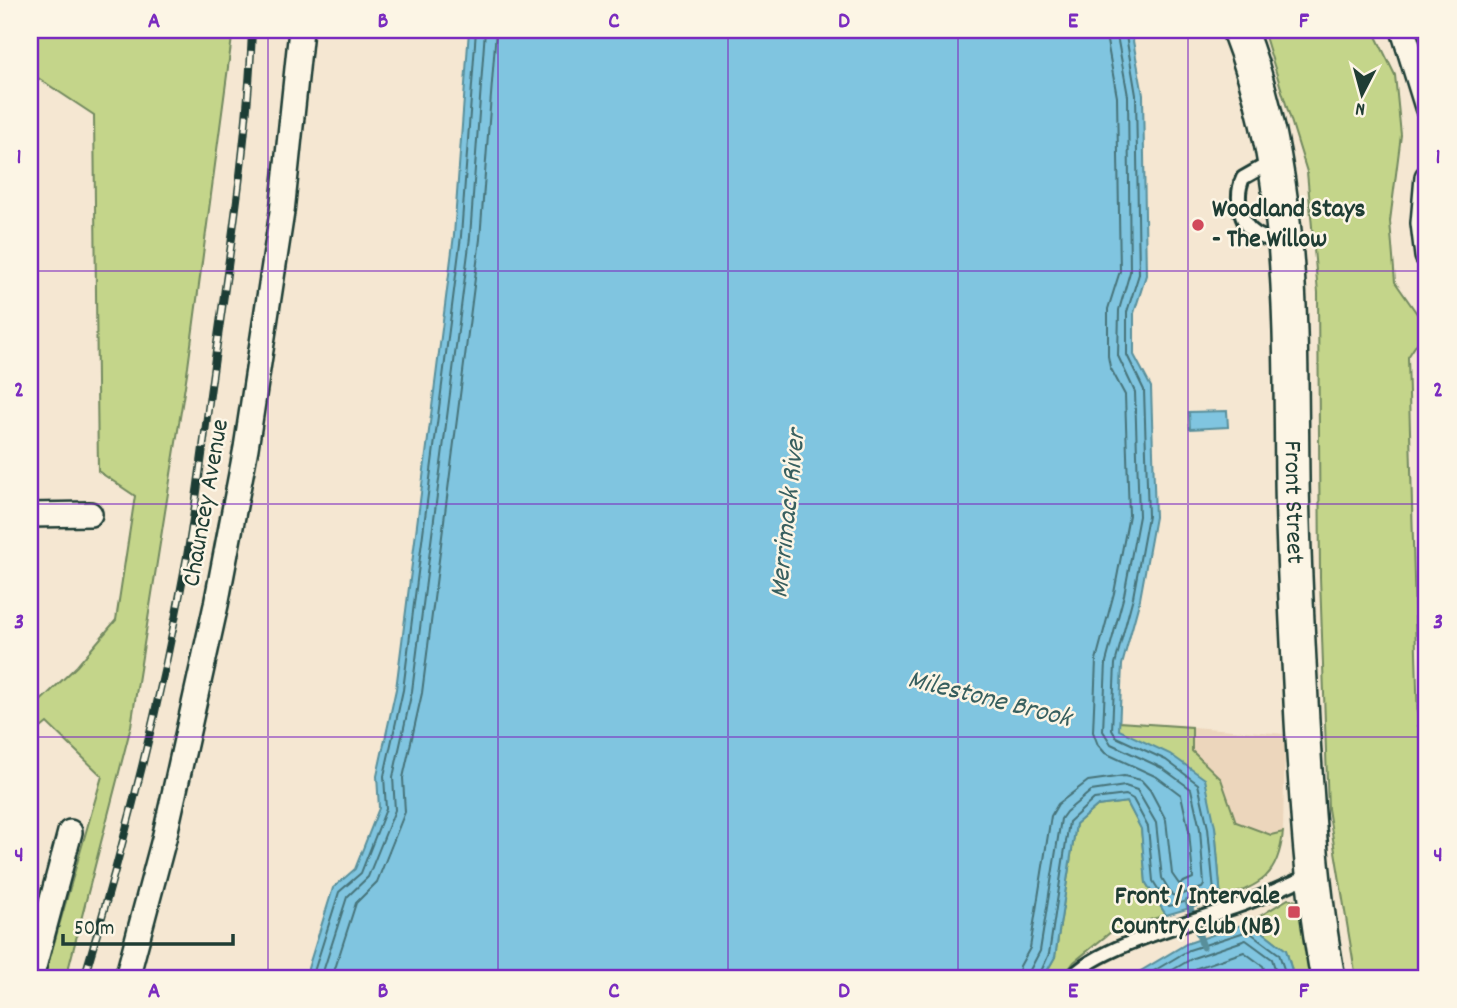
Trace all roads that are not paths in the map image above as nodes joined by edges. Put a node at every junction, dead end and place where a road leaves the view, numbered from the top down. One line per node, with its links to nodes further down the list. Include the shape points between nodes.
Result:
1 (302, 30): 12 (street, Chauncey Avenue, via 282,212 246,448 167,826)
2 (1239, 30): 10 (main road, Front Street, via 1275,160 1287,243 1298,643)
3 (1403, 30): 4 (street)
4 (1427, 107)
5 (1427, 177): 6 (street, via 1423,223)
6 (1427, 256)
7 (90, 514): 8 (street)
8 (30, 515)
9 (70, 832): 11 (street)
10 (1313, 873): 13 (lane, via 1103,955); 14 (main road, Front Street)
11 (31, 978)
12 (127, 978)
13 (1072, 978)
14 (1328, 978)

